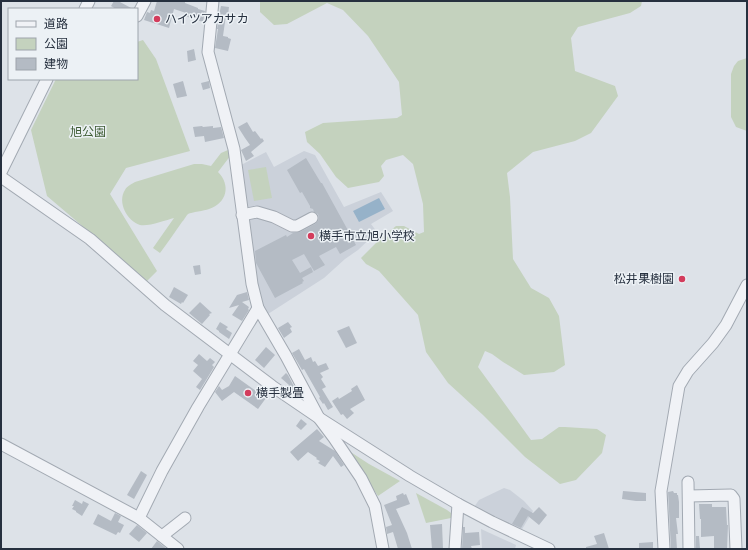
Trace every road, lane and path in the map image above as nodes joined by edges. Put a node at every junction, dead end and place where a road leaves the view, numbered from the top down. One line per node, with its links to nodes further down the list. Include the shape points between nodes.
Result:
1 (145, 1): 3 (street)
2 (213, 1): 7 (street, via 208,52 234,149)
3 (138, 14)
4 (47, 80): 5 (street)
5 (1, 172)
6 (1, 177): 11 (street, via 90,240 165,305)
7 (242, 215): 8 (street, via 257,212 292,226); 10 (street)
8 (312, 218)
9 (747, 285): 24 (street, via 726,325 688,371 679,386 661,491)
10 (258, 308): 11 (street); 12 (street)
11 (229, 355): 12 (street); 17 (street, via 162,471)
12 (319, 418): 16 (street); 21 (street, via 361,478 375,506)
13 (1, 444): 17 (street)
14 (688, 482): 15 (street)
15 (689, 496): 25 (street); 26 (street, via 731,495 734,499)
16 (458, 504): 22 (street); 23 (street)
17 (139, 518): 19 (street)
18 (185, 518): 19 (street)
19 (162, 536): 20 (street)
20 (178, 549)
21 (383, 549)
22 (456, 549)
23 (549, 549)
24 (664, 549)
25 (689, 549)
26 (736, 549)

